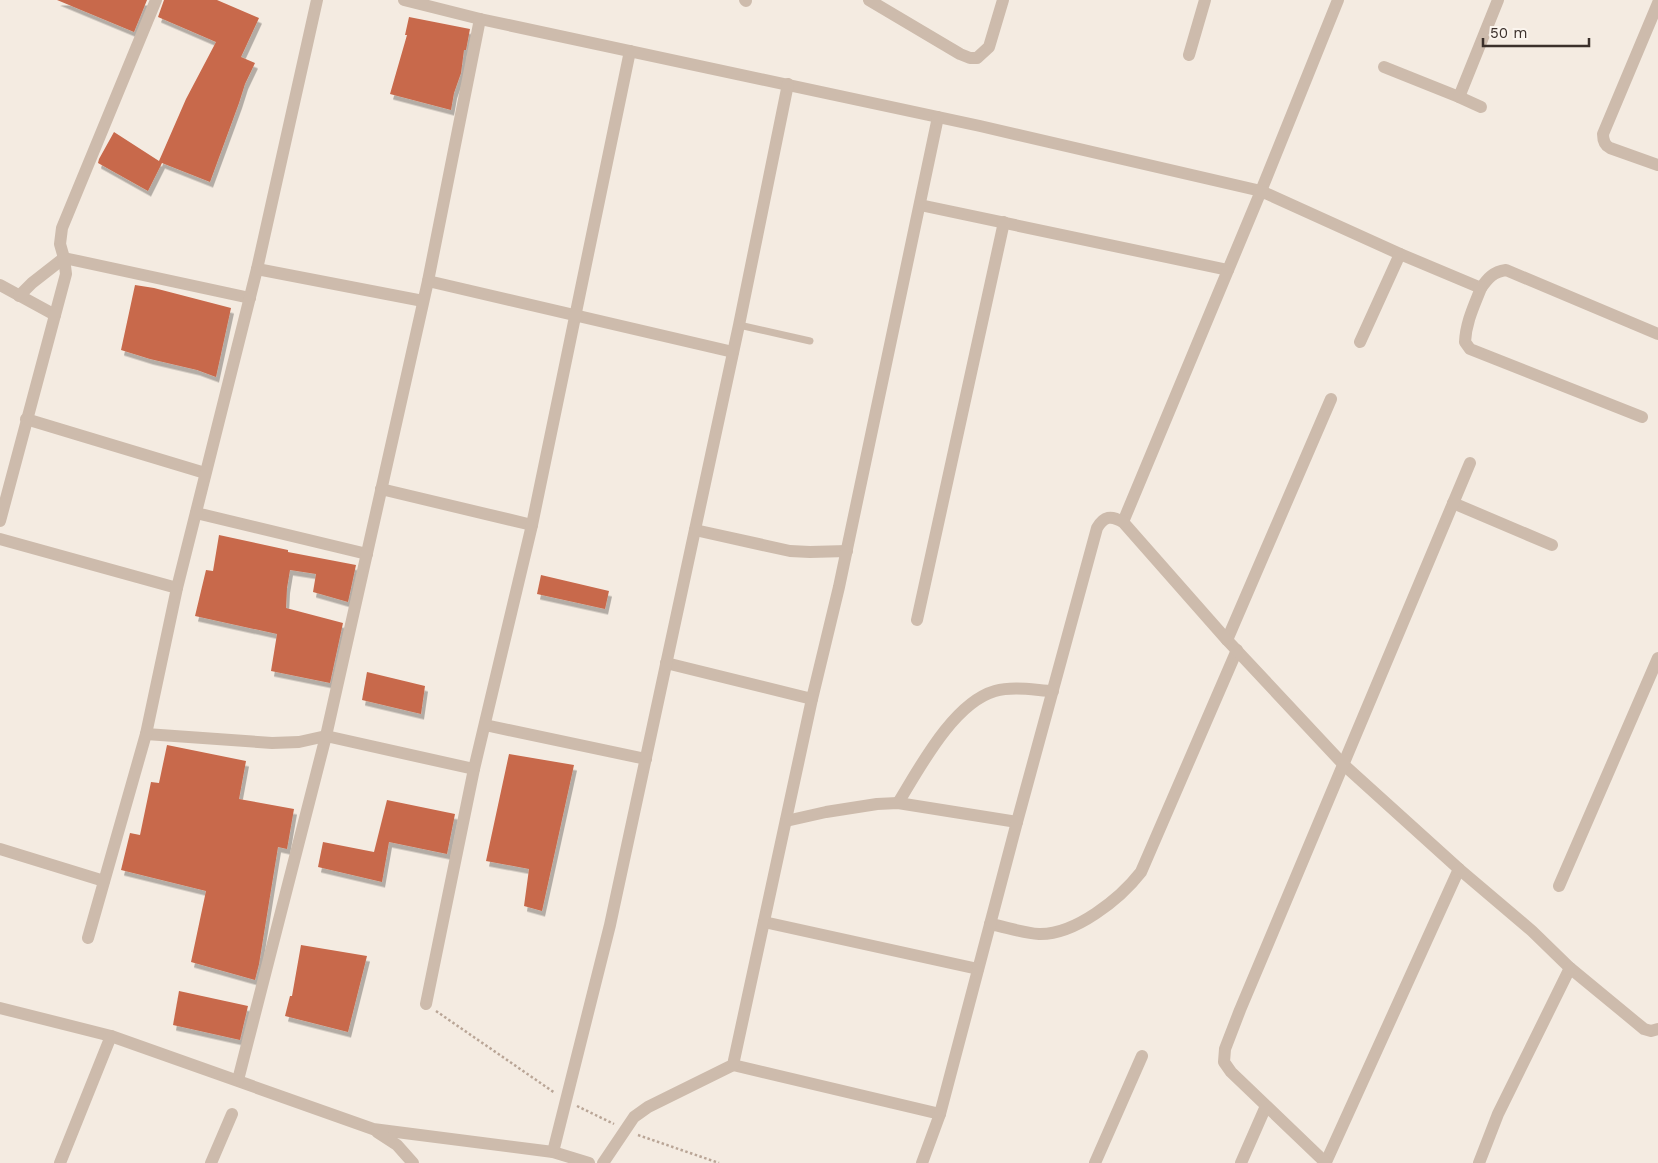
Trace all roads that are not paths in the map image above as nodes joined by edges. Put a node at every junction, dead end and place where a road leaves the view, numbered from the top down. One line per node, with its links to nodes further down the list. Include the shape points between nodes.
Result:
1 (156, 0): 23 (street, via 62,228 60,244)
2 (317, 0): 24 (street)
3 (404, 0): 10 (street)
4 (869, 0): 5 (street, via 960,54 977,58 989,47)
5 (1003, 0)
6 (1205, 0): 12 (street)
7 (1338, 0): 19 (street)
8 (1498, 0): 15 (street)
9 (1658, 2): 18 (street, via 1603,134 1606,146)
10 (480, 19): 11 (street); 26 (street)
11 (630, 51): 14 (street); 33 (street)
12 (1189, 55)
13 (1384, 67): 15 (street)
14 (788, 84): 17 (street); 34 (street)
15 (1459, 97): 16 (street)
16 (1480, 107)
17 (938, 117): 19 (street); 20 (street)
18 (1658, 165)
19 (1261, 191): 22 (street); 25 (street)
20 (920, 204): 21 (street); 53 (street)
21 (1004, 222): 25 (street); 56 (street)
22 (1400, 254): 28 (street); 37 (street)
23 (64, 258): 29 (street); 30 (street); 32 (street, via 66,274)
24 (257, 269): 30 (street); 31 (street)
25 (1228, 270): 48 (street)
26 (428, 281): 31 (street); 33 (street)
27 (0, 285): 29 (street)
28 (1480, 288): 35 (street, via 1496,271 1506,270); 40 (street, via 1465,332 1465,342 1470,349)
29 (19, 296): 32 (street)
30 (250, 298): 43 (street)
31 (423, 301): 44 (street)
32 (55, 316): 41 (street)
33 (575, 316): 38 (street); 49 (street)
34 (740, 324): 36 (lane); 38 (street)
35 (1658, 334)
36 (810, 340)
37 (1360, 342)
38 (733, 352): 50 (street)
39 (1331, 399): 57 (street)
40 (1642, 418)
41 (26, 419): 43 (street); 47 (street)
42 (1470, 463): 45 (street)
43 (205, 473): 46 (street)
44 (381, 489): 49 (street); 54 (street)
45 (1453, 503): 52 (street); 67 (street)
46 (196, 513): 54 (street); 55 (street)
47 (0, 521)
48 (1123, 522): 57 (street); 61 (street, via 1109,517 1102,520 1098,528)
49 (532, 525): 63 (street)
50 (695, 530): 53 (street, via 790,551); 60 (street)
51 (0, 539): 55 (street)
52 (1552, 545)
53 (847, 551): 62 (street)
54 (367, 554): 65 (street)
55 (177, 588): 64 (street)
56 (917, 620)
57 (1227, 640): 58 (street)
58 (1237, 650): 67 (street); 77 (street, via 1141,872 1132,883 1080,924 1060,931 1039,934)
59 (1658, 658): 75 (street)
60 (666, 663): 62 (street); 66 (street)
61 (1053, 691): 69 (street, via 1017,688 995,691 977,700 936,742); 71 (street)
62 (812, 698): 70 (street)
63 (485, 725): 66 (street); 68 (street)
64 (146, 734): 65 (street, via 272,743); 74 (street)
65 (326, 736): 68 (street); 87 (street)
66 (646, 759): 92 (street, via 610,925)
67 (1344, 765): 73 (street); 88 (street, via 1226,1049 1224,1062 1231,1072)
68 (474, 769): 81 (street)
69 (898, 803): 70 (street, via 826,812); 71 (street)
70 (786, 821): 76 (street)
71 (1017, 822): 77 (street)
72 (0, 849): 74 (street)
73 (1459, 869): 79 (street); 101 (street)
74 (104, 881): 78 (street)
75 (1559, 886)
76 (764, 922): 80 (street); 86 (street)
77 (990, 924): 80 (street)
78 (88, 938)
79 (1570, 968): 83 (street, via 1644,1029); 102 (street, via 1498,1114)
80 (978, 969): 90 (street)
81 (426, 1004)
82 (0, 1008): 84 (street)
83 (1658, 1029)
84 (111, 1036): 87 (street); 93 (street)
85 (1142, 1056): 99 (street)
86 (733, 1065): 90 (street); 97 (street, via 634,1117)
87 (238, 1080): 91 (street)
88 (1266, 1106): 100 (street); 101 (street)
89 (232, 1114): 94 (street)
90 (940, 1114): 98 (street)
91 (373, 1129): 92 (street); 95 (street, via 397,1144)
92 (553, 1152): 96 (street)
93 (60, 1163)
94 (211, 1163)
95 (413, 1163)
96 (589, 1163)
97 (603, 1163)
98 (922, 1163)
99 (1095, 1163)
100 (1242, 1163)
101 (1326, 1163)
102 (1479, 1163)

